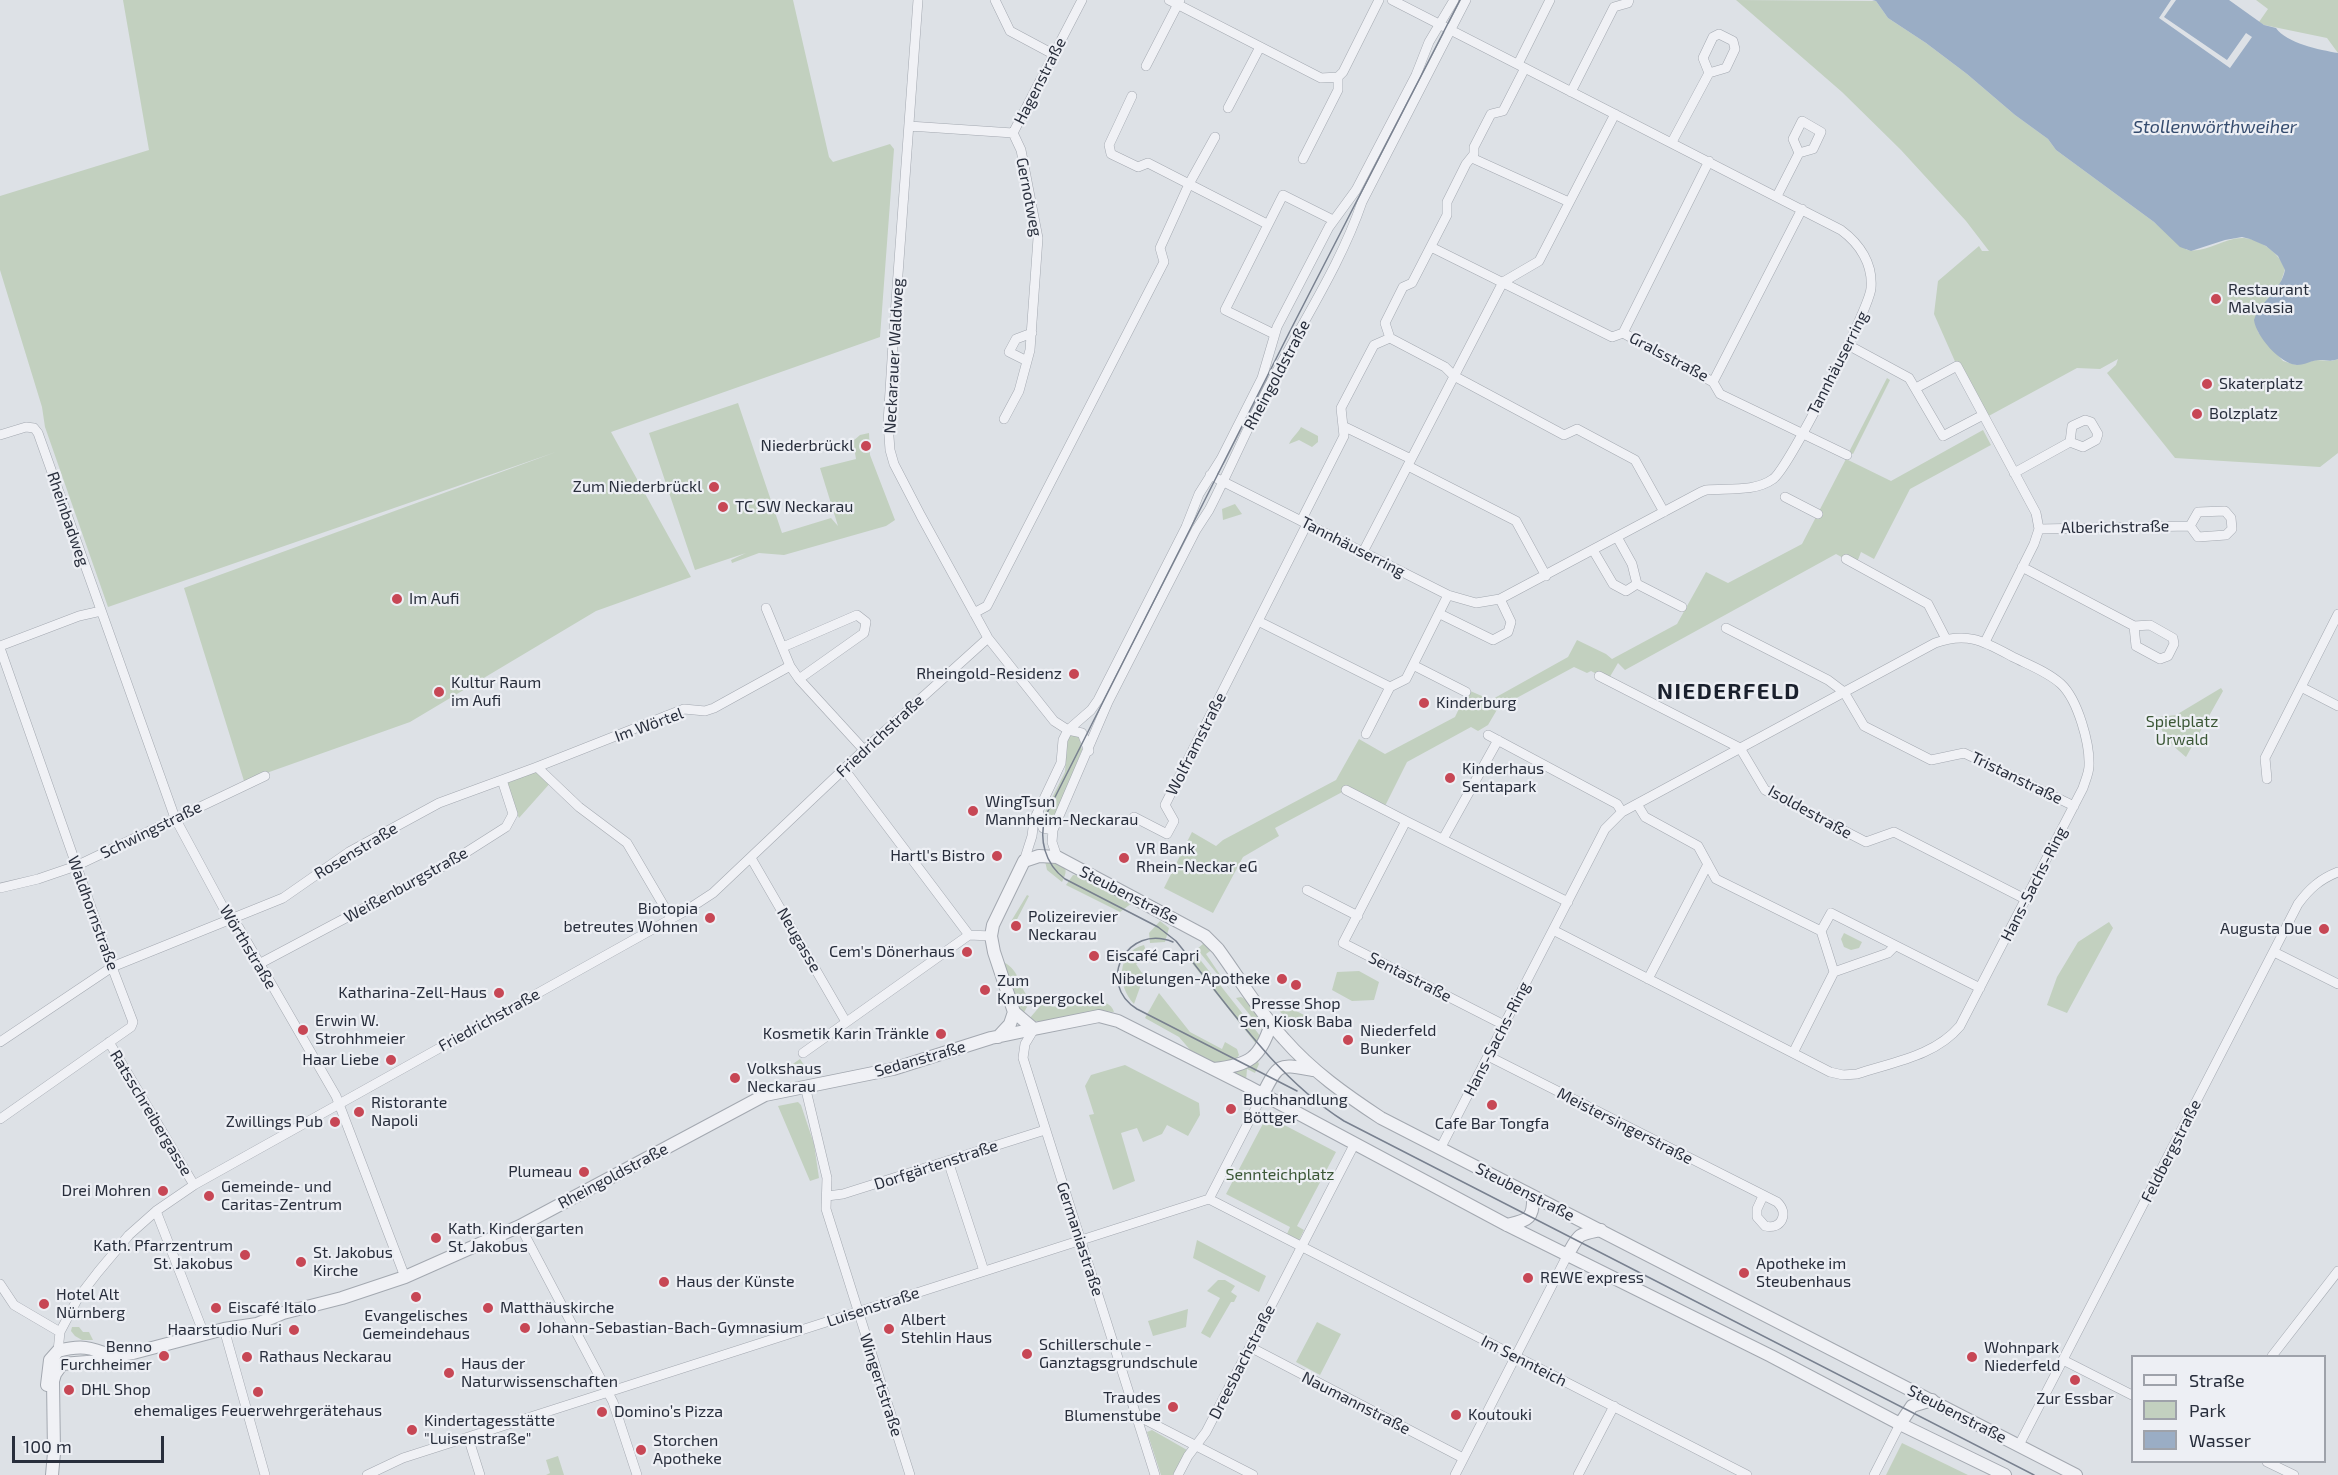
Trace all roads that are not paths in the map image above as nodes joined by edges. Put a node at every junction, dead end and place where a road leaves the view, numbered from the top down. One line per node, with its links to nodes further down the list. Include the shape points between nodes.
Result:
1 (918, 0): 24 (street, Neckarauer Waldweg)
2 (995, 0): 15 (street, via 1010,31)
3 (1082, 0): 15 (street, Hagenstraße)
4 (1379, 0): 19 (street)
5 (1392, 0): 12 (street, Tannhäuserring)
6 (1454, 0): 12 (street, Rheingoldstraße)
7 (1467, 0): 13 (street, Rheingoldstraße)
8 (1550, 0): 17 (street)
9 (1629, 0): 11 (street)
10 (1175, 2): 14 (street); 16 (street)
11 (1613, 3): 20 (street)
12 (1440, 24): 13 (street, Tannhäuserring); 36 (street, Rheingoldstraße, via 1356,190)
13 (1451, 30): 17 (street, Tannhäuserring); 59 (street, Rheingoldstraße)
14 (1260, 47): 19 (street, via 1321,78); 22 (street)
15 (1053, 54): 25 (street, Hagenstraße)
16 (1146, 66)
17 (1521, 66): 20 (street, Tannhäuserring); 29 (street, via 1503,111 1491,114)
18 (1709, 73): 27 (street)
19 (1338, 77): 30 (street, via 1338,90)
20 (1571, 92): 23 (street, Tannhäuserring)
21 (1132, 96): 32 (street, via 1109,145 1111,154 1138,167 1148,163)
22 (1228, 108)
23 (1615, 114): 27 (street, Tannhäuserring); 34 (street)
24 (909, 126): 25 (street, Hagenstraße); 78 (street, Neckarauer Waldweg, via 889,442 894,465)
25 (1013, 134): 40 (street, Gernotweg, via 1021,150 1038,238)
26 (1215, 137): 32 (street)
27 (1672, 142): 31 (street, Tannhäuserring)
28 (1799, 153): 33 (street)
29 (1472, 158): 34 (street); 38 (street, via 1447,202 1448,215)
30 (1303, 159)
31 (1709, 161): 33 (street, Tannhäuserring); 41 (street, Gralsstraße)
32 (1189, 184): 37 (street); 78 (street, via 1160,248 1164,262 987,606)
33 (1777, 196): 35 (street, Tannhäuserring)
34 (1569, 202): 39 (street, via 1539,261)
35 (1802, 209): 44 (street, Tannhäuserring, via 1849,236 1868,265 1870,296); 47 (street, Gralsstraße)
36 (1333, 220): 37 (street, via 1283,195); 42 (street, Rheingoldstraße)
37 (1267, 224): 42 (street, via 1225,310)
38 (1431, 247): 39 (street); 43 (street, via 1412,283 1403,287 1385,323)
39 (1503, 282): 41 (street, via 1612,337); 46 (street)
40 (1032, 333): 45 (street, Gernotweg); 45 (street, via 1016,339 1010,352)
41 (1623, 333): 47 (street, Gralsstraße)
42 (1274, 334): 58 (street, Rheingoldstraße, via 1262,378)
43 (1390, 338): 46 (street, via 1445,367); 51 (street, Wolframstraße, via 1374,345 1341,408)
44 (1848, 345): 48 (street, via 1904,374); 52 (street, Tannhäuserring)
45 (1027, 361): 50 (street, Gernotweg, via 1019,391)
46 (1454, 376): 56 (street); 61 (street, via 1564,435 1577,429 1635,460)
47 (1713, 382): 52 (street, Tannhäuserring, via 1720,394)
48 (1916, 388): 49 (street, via 1943,436); 49 (street, Alberichstraße, via 1957,366)
49 (1983, 415): 57 (street, Alberichstraße)
50 (1004, 419)
51 (1343, 426): 56 (street); 63 (street, Wolframstraße, via 1344,436)
52 (1802, 434): 55 (street, Tannhäuserring); 61 (street, Tannhäuserring, via 1781,472 1770,482 1755,487 1706,490)
53 (0, 435): 77 (street, Rheinbadweg, via 26,427 34,428 41,440)
54 (2070, 442): 57 (street)
55 (1846, 455)
56 (1409, 463): 68 (street); 71 (street, via 1516,521)
57 (2014, 473): 65 (street, Alberichstraße, via 2036,513)
58 (1210, 476): 59 (street, Tannhäuserring); 98 (street, Rheingoldstraße, via 1098,700)
59 (1223, 482): 63 (street, Tannhäuserring); 104 (street, Rheingoldstraße, via 1117,685)
60 (1785, 497): 62 (street)
61 (1664, 512): 66 (street, Tannhäuserring)
62 (1818, 514)
63 (1304, 523): 68 (street, Tannhäuserring); 81 (street, Wolframstraße)
64 (2190, 526): 65 (street, Alberichstraße)
65 (2039, 529): 70 (street, Alberichstraße)
66 (1617, 537): 67 (street, Tannhäuserring); 72 (street, via 1632,564)
67 (1593, 550): 71 (street, Tannhäuserring); 72 (street, via 1613,584 1626,591)
68 (1363, 552): 73 (street, Tannhäuserring)
69 (1846, 559): 85 (street, via 1928,604)
70 (2022, 567): 82 (street); 86 (street, Alberichstraße)
71 (1546, 576): 74 (street, Tannhäuserring)
72 (1637, 584): 75 (street)
73 (1448, 595): 74 (street, Tannhäuserring, via 1476,603); 79 (street)
74 (1500, 599): 79 (street, via 1511,622 1508,632 1492,640)
75 (1682, 607)
76 (766, 608): 88 (street)
77 (101, 611): 87 (street); 116 (street, Wörthstraße)
78 (974, 613): 84 (street, Neckarauer Waldweg)
79 (1440, 614): 89 (street)
80 (2338, 614): 94 (street)
81 (1258, 621): 93 (street); 115 (street, Wolframstraße, via 1165,806 1174,821 1167,834)
82 (2134, 626): 82 (street, via 2136,646 2160,659 2168,656 2173,638 2150,625)
83 (1726, 628): 96 (street)
84 (988, 638): 98 (street, Neckarauer Waldweg, via 1043,708); 103 (street, Friedrichstraße)
85 (1946, 639): 86 (street, Hans-Sachs-Ring, via 1969,637); 96 (street, Hans-Sachs-Ring)
86 (1984, 642): 112 (street, Hans-Sachs-Ring, via 2053,677 2070,696 2087,743 2089,768)
87 (0, 647): 124 (street, Waldhornstraße)
88 (783, 647): 90 (street); 92 (street, via 857,615 866,622 864,633)
89 (1413, 665): 93 (street, via 1406,679); 95 (street)
90 (790, 666): 92 (street); 105 (street, Im Wörtel, via 714,708 684,709)
91 (1599, 676): 102 (street)
92 (799, 680): 103 (street)
93 (1390, 687): 99 (street)
94 (2301, 687): 97 (street); 108 (street, via 2265,758)
95 (1466, 692)
96 (1844, 692): 102 (street, Hans-Sachs-Ring); 112 (street, Tristanstraße, via 1864,726 1931,760 1964,753)
97 (2338, 706)
98 (1068, 730): 104 (street, via 1082,733); 113 (street, via 1061,763)
99 (1366, 734)
100 (1488, 735): 101 (street)
101 (1498, 740): 114 (street, via 1617,804); 119 (street)
102 (1740, 748): 111 (street, Hans-Sachs-Ring); 128 (street, Isoldestraße, via 1765,790 1866,842 1894,832)
103 (864, 750): 106 (street, Friedrichstraße)
104 (1089, 751): 118 (street, Rheingoldstraße)
105 (537, 767): 109 (street, Rosenstraße); 131 (street, via 579,807 627,843)
106 (844, 769): 121 (street, Friedrichstraße); 135 (street)
107 (265, 776): 116 (street, Schwingstraße)
108 (2267, 779)
109 (502, 780): 132 (street, Rosenstraße, via 439,803 349,852 283,898); 139 (street, Weißenburgstraße, via 513,814 506,827 436,870)
110 (1346, 790): 117 (street)
111 (1637, 804): 114 (street, Hans-Sachs-Ring); 123 (street, via 1645,817 1698,846)
112 (2074, 806): 128 (street, Hans-Sachs-Ring)
113 (1038, 811): 118 (street, via 1043,828); 122 (street)
114 (1622, 812): 129 (street, Hans-Sachs-Ring, via 1605,829)
115 (1134, 817)
116 (176, 818): 124 (street, Schwingstraße); 132 (street, Wörthstraße)
117 (1406, 821): 119 (street); 130 (street, Sentastraße)
118 (1053, 830): 120 (street)
119 (1443, 839): 129 (street)
120 (1057, 857): 122 (street, via 1039,856); 147 (street, Steubenstraße, via 1205,936)
121 (751, 858): 131 (street, Friedrichstraße, via 713,893); 146 (street, Neugasse)
122 (1024, 861): 136 (street)
123 (1708, 864): 134 (street, via 1716,879); 142 (street)
124 (76, 866): 126 (street, Schwingstraße); 140 (street, Waldhornstraße)
125 (2338, 872): 138 (street, Feldbergstraße, via 2309,889)
126 (0, 888)
127 (1307, 890): 130 (street)
128 (2026, 900): 144 (street, Hans-Sachs-Ring)
129 (1568, 902): 133 (street, Hans-Sachs-Ring)
130 (1358, 916): 148 (street, Sentastraße, via 1343,943)
131 (671, 918): 160 (street, Friedrichstraße)
132 (232, 919): 139 (street, Wörthstraße); 140 (street, Rosenstraße)
133 (1553, 930): 142 (street, Hans-Sachs-Ring); 148 (street, Hans-Sachs-Ring)
134 (1821, 931): 137 (street, via 1831,914); 141 (street)
135 (969, 935): 136 (street); 146 (street)
136 (991, 936): 145 (street)
137 (1895, 946): 141 (street, via 1888,953); 144 (street)
138 (2274, 952): 143 (street); 191 (street, Feldbergstraße)
139 (259, 964): 160 (street, Wörthstraße)
140 (112, 967): 151 (street, Rosenstraße); 152 (street, Waldhornstraße, via 133,1022)
141 (1834, 972): 154 (street)
142 (1648, 979): 154 (street, Hans-Sachs-Ring)
143 (2338, 984)
144 (1980, 988): 154 (street, Hans-Sachs-Ring, via 1960,1026 1934,1049 1844,1076)
145 (1014, 1012): 149 (street); 150 (street)
146 (846, 1022): 153 (street)
147 (1271, 1024): 156 (street, via 1262,1048 1252,1059 1235,1067); 157 (street, Steubenstraße)
148 (1504, 1025): 155 (street, Hans-Sachs-Ring)
149 (1034, 1029): 150 (street, Sedanstraße); 156 (street, Steubenstraße, via 1108,1017); 162 (street, Germaniastraße, via 1025,1044 1023,1058)
150 (998, 1037): 158 (street, Sedanstraße, via 893,1068)
151 (0, 1042)
152 (109, 1042): 161 (street, Waldhornstraße); 166 (street, Ratsschreibergasse)
153 (802, 1053)
154 (1792, 1053)
155 (1488, 1056): 164 (street, Hans-Sachs-Ring); 169 (street, Meistersingerstraße)
156 (1213, 1069): 159 (street, Steubenstraße)
157 (1314, 1070): 159 (street, via 1282,1067); 164 (street, Steubenstraße, via 1381,1118)
158 (805, 1086): 167 (street, Wingertstraße); 173 (street, Rheingoldstraße, via 761,1096)
159 (1263, 1094): 163 (street, Steubenstraße); 170 (street)
160 (338, 1103): 166 (street, Friedrichstraße); 180 (street, Wörthstraße)
161 (0, 1119)
162 (1045, 1130): 165 (street, Dorfgärtenstraße); 175 (street, Germaniastraße)
163 (1354, 1144): 172 (street, Steubenstraße); 176 (street)
164 (1440, 1149): 168 (street, Steubenstraße)
165 (948, 1161): 167 (street, Dorfgärtenstraße); 179 (street)
166 (194, 1185): 171 (street, Friedrichstraße)
167 (827, 1196): 182 (street, Wingertstraße, via 826,1209)
168 (1533, 1196): 172 (street, via 1530,1217); 174 (street, Steubenstraße)
169 (1762, 1196)
170 (1209, 1199): 175 (street, Luisenstraße); 176 (street)
171 (156, 1211): 184 (street, Friedrichstraße, via 129,1235 98,1272); 185 (street)
172 (1507, 1225): 177 (street, Steubenstraße)
173 (519, 1226): 180 (street, Rheingoldstraße); 193 (street)
174 (1600, 1230): 177 (street, via 1584,1232); 195 (street, Steubenstraße)
175 (1080, 1240): 179 (street, Luisenstraße); 197 (street, Germaniastraße)
176 (1301, 1247): 186 (street, Dreesbachstraße); 190 (street, Im Sennteich)
177 (1568, 1254): 190 (street); 199 (street, Steubenstraße)
178 (2338, 1270): 188 (street)
179 (984, 1271): 182 (street, Luisenstraße)
180 (405, 1277): 183 (street, Rheingoldstraße, via 342,1298 255,1316)
181 (0, 1284): 184 (street, via 14,1305)
182 (858, 1311): 193 (street, Luisenstraße); 210 (street, Wingertstraße)
183 (224, 1329): 185 (street, Rheingoldstraße); 206 (street)
184 (60, 1332): 187 (street, Friedrichstraße)
185 (204, 1334): 189 (street, Rheingoldstraße)
186 (1250, 1347): 202 (street, Dreesbachstraße); 203 (street, Naumannstraße)
187 (58, 1351): 189 (street, Rheingoldstraße, via 77,1346); 192 (street); 198 (street, Friedrichstraße, via 50,1360 47,1378)
188 (2273, 1355)
189 (112, 1356): 192 (street, Rheingoldstraße, via 88,1363)
190 (1515, 1358): 196 (street, Im Sennteich); 203 (street)
191 (2063, 1360): 194 (street); 201 (street, Feldbergstraße)
192 (62, 1364): 198 (street, Friedrichstraße, via 55,1374)
193 (608, 1392): 200 (street, Luisenstraße); 209 (street)
194 (2131, 1394)
195 (1932, 1400): 199 (street, via 1912,1406); 201 (street, Steubenstraße)
196 (1614, 1406): 215 (street); 216 (street, Im Sennteich)
197 (1136, 1415): 202 (street); 211 (street, Germaniastraße)
198 (52, 1420): 205 (street, Friedrichstraße)
199 (1900, 1424): 217 (street); 218 (street, Steubenstraße)
200 (468, 1437): 207 (street, Luisenstraße, via 403,1458); 208 (street)
201 (2019, 1445): 219 (street, Steubenstraße)
202 (1196, 1446): 212 (street, Dreesbachstraße); 213 (street)
203 (1463, 1458): 214 (street)
204 (2271, 1463): 220 (street)
205 (52, 1475)
206 (265, 1475)
207 (367, 1475)
208 (480, 1475)
209 (637, 1475)
210 (910, 1475)
211 (1155, 1475)
212 (1178, 1475)
213 (1253, 1475)
214 (1455, 1475)
215 (1578, 1475)
216 (1747, 1475)
217 (1874, 1475)
218 (2005, 1475)
219 (2076, 1475)
220 (2294, 1475)

